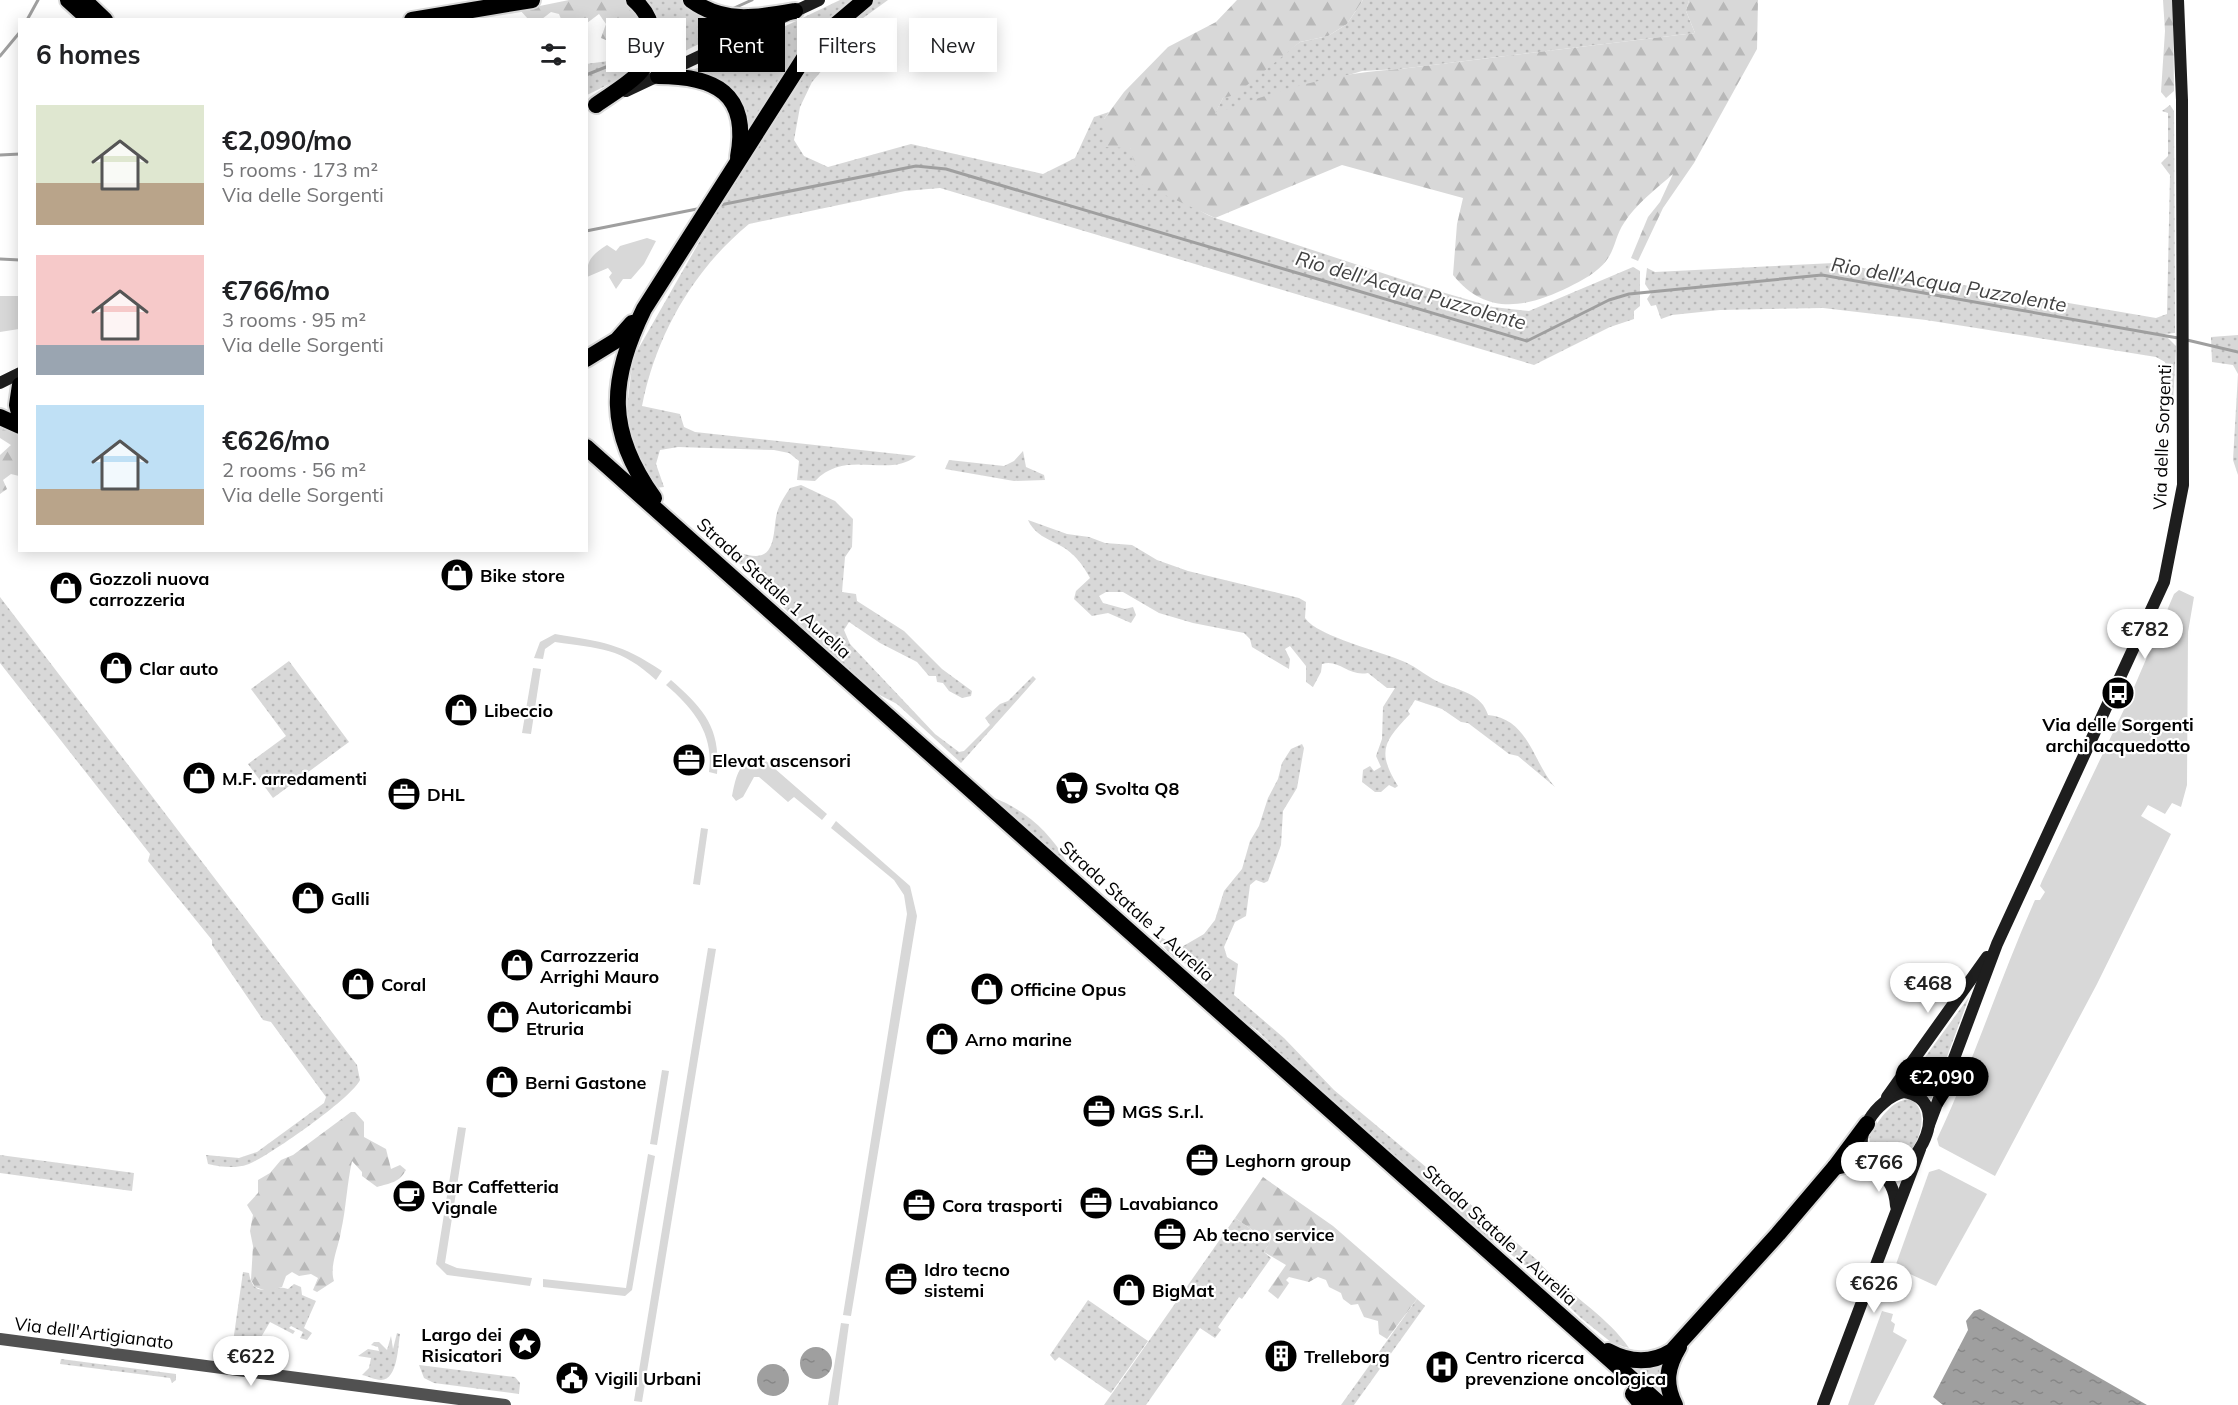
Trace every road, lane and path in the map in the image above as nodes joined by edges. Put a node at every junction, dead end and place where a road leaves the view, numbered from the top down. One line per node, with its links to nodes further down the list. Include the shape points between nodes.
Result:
1 (532, 0): 8 (highway)
2 (634, 0): 10 (highway, via 652,28 650,56 637,75)
3 (691, 0): 7 (highway, via 711,13 727,17)
4 (819, 0): 7 (main road)
5 (865, 0): 11 (highway, via 804,58)
6 (2178, 0): 21 (main road, Via delle Sorgenti, via 2183,485 2164,582)
7 (795, 11): 9 (main road)
8 (424, 18)
9 (658, 76): 10 (main road); 11 (highway, via 702,79 718,86 730,99 740,124)
10 (591, 107)
11 (737, 162): 12 (highway)
12 (644, 309): 13 (highway, via 617,340); 20 (highway, via 619,375 619,426 638,474)
13 (588, 358)
14 (18, 374): 15 (main road)
15 (0, 383)
16 (0, 417): 17 (highway)
17 (18, 425)
18 (588, 449): 20 (highway, Strada Statale 1 Aurelia)
19 (588, 463): 32 (highway, Strada Statale 1 Aurelia)
20 (683, 533): 29 (highway, Strada Statale 1 Aurelia)
21 (1997, 944): 22 (main road, Via delle Sorgenti); 24 (main road, Via delle Sorgenti)
22 (1883, 1102): 23 (main road, Via delle Sorgenti); 24 (main road, via 1904,1092 1914,1095 1924,1103)
23 (1867, 1124): 26 (main road, via 1862,1142); 27 (highway)
24 (1929, 1125): 25 (main road, Via delle Sorgenti)
25 (1920, 1149): 26 (main road, Via delle Sorgenti, via 1901,1167 1886,1170); 28 (main road, Via delle Sorgenti)
26 (1874, 1165): 27 (highway); 28 (main road, via 1890,1180 1896,1194)
27 (1835, 1167): 31 (highway)
28 (1896, 1210): 36 (main road, Via delle Sorgenti)
29 (1585, 1337): 31 (highway, via 1615,1355 1640,1361 1662,1357); 34 (highway, Strada Statale 1 Aurelia)
30 (0, 1339): 33 (street, Via dell'Artigianato)
31 (1683, 1342): 35 (highway, via 1667,1375)
32 (1640, 1401)
33 (505, 1405)
34 (1661, 1405)
35 (1675, 1405)
36 (1823, 1405)

